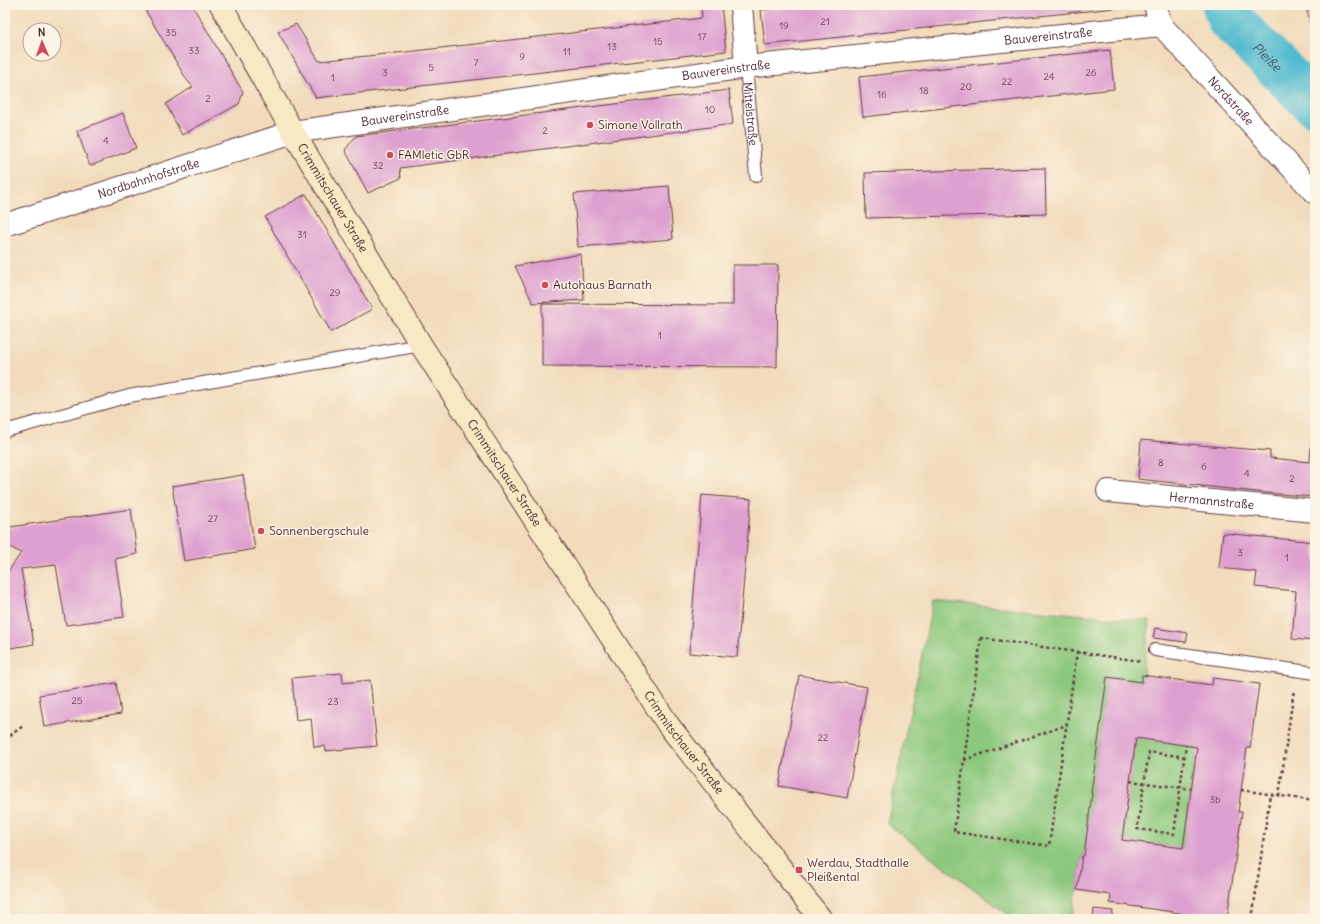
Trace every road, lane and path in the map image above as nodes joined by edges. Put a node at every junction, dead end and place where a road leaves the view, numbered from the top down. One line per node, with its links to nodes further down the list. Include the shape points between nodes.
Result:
1 (221, 5): 5 (street, Crimmitschauer Straße)
2 (740, 5): 4 (street, Mittelstraße)
3 (1158, 15): 4 (street, Bauvereinstraße); 7 (street, Nordstraße)
4 (746, 67): 5 (street, Bauvereinstraße); 6 (lane, Mittelstraße)
5 (292, 132): 8 (street, Nordbahnhofstraße); 9 (street, Crimmitschauer Straße)
6 (756, 176)
7 (1315, 193)
8 (5, 225)
9 (421, 345): 10 (lane, via 129,396); 31 (street, Crimmitschauer Straße, via 669,726)
10 (5, 431)
11 (1108, 491): 12 (street, Hermannstraße)
12 (1315, 511)
13 (1155, 650): 14 (path, via 1154,662); 15 (lane)
14 (1077, 652): 17 (path); 22 (path, via 981,638)
15 (1281, 668): 16 (lane); 29 (path, via 1278,687 1294,689)
16 (1315, 673)
17 (1067, 725): 22 (path); 22 (path, via 1050,846 954,832)
18 (23, 726): 19 (path)
19 (5, 739)
20 (1186, 745): 21 (path)
21 (1185, 757): 24 (path, via 1149,752); 25 (path)
22 (964, 760)
23 (1130, 781): 24 (path)
24 (1144, 783): 25 (path); 25 (path, via 1138,829 1152,831 1174,834)
25 (1180, 788): 26 (path)
26 (1191, 789)
27 (1241, 790): 28 (path)
28 (1270, 795): 29 (path); 32 (path)
29 (1279, 796): 30 (path)
30 (1315, 801)
31 (821, 919)
32 (1252, 919)

